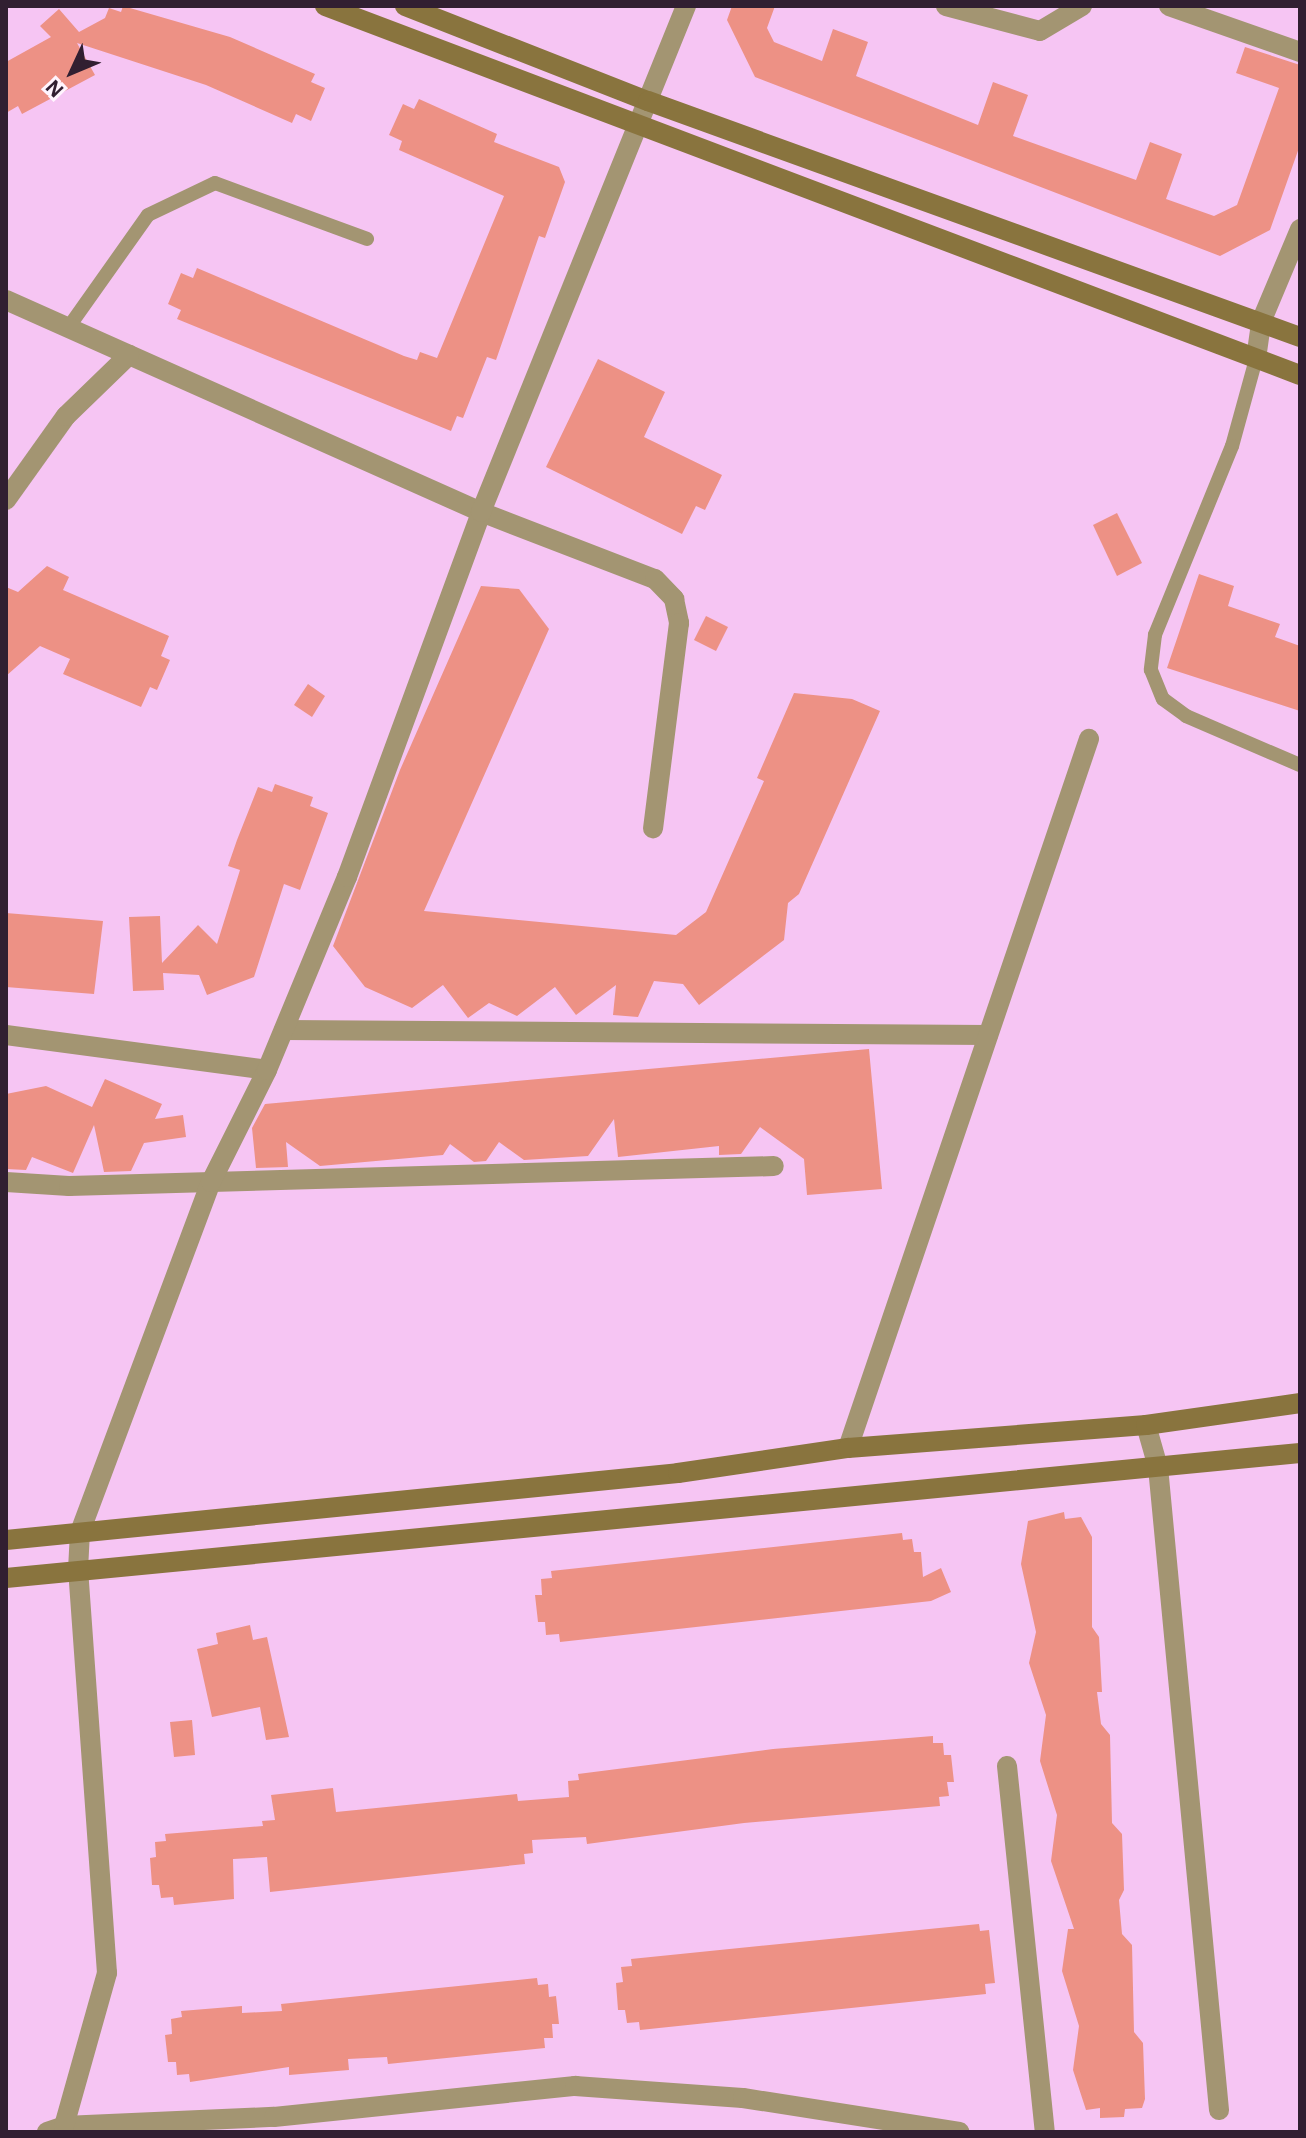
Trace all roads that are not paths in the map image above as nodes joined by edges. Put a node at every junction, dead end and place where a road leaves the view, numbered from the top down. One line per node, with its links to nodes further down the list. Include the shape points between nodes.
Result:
1 (325, 6): 9 (street)
2 (405, 6): 8 (street)
3 (686, 6): 8 (street)
4 (946, 6): 5 (street, via 1040,31)
5 (1082, 6)
6 (1169, 6): 7 (street)
7 (1300, 52)
8 (648, 101): 9 (street); 13 (street)
9 (637, 128): 17 (street); 20 (street)
10 (1300, 229): 13 (street)
11 (367, 239): 14 (lane, via 215,183 148,215)
12 (6, 300): 14 (street)
13 (1261, 322): 15 (street); 17 (street)
14 (68, 328): 16 (street)
15 (1300, 337)
16 (129, 355): 19 (street, via 66,416); 20 (street)
17 (1256, 359): 18 (street); 22 (lane, via 1232,446 1155,635 1151,670 1163,699 1186,716)
18 (1300, 375)
19 (6, 500)
20 (481, 512): 23 (street, via 655,579 674,599 679,623); 24 (street, via 347,877)
21 (1089, 739): 26 (street)
22 (1300, 765)
23 (653, 828)
24 (284, 1030): 26 (street); 27 (street)
25 (6, 1035): 27 (street)
26 (988, 1035): 33 (street)
27 (267, 1070): 30 (street)
28 (774, 1166): 30 (street)
29 (6, 1182): 30 (street)
30 (211, 1182): 36 (street)
31 (1300, 1403): 32 (street)
32 (1146, 1425): 33 (street); 35 (street)
33 (848, 1448): 36 (street, via 678,1473)
34 (1300, 1453): 35 (street)
35 (1158, 1467): 38 (street); 41 (street)
36 (80, 1532): 37 (street); 38 (street)
37 (6, 1540)
38 (78, 1570): 39 (street); 42 (street, via 107,1973)
39 (6, 1578)
40 (1007, 1766): 44 (street)
41 (1219, 2110)
42 (56, 2129): 43 (street, via 274,2117 575,2086 743,2098)
43 (959, 2132)
44 (1045, 2132)

